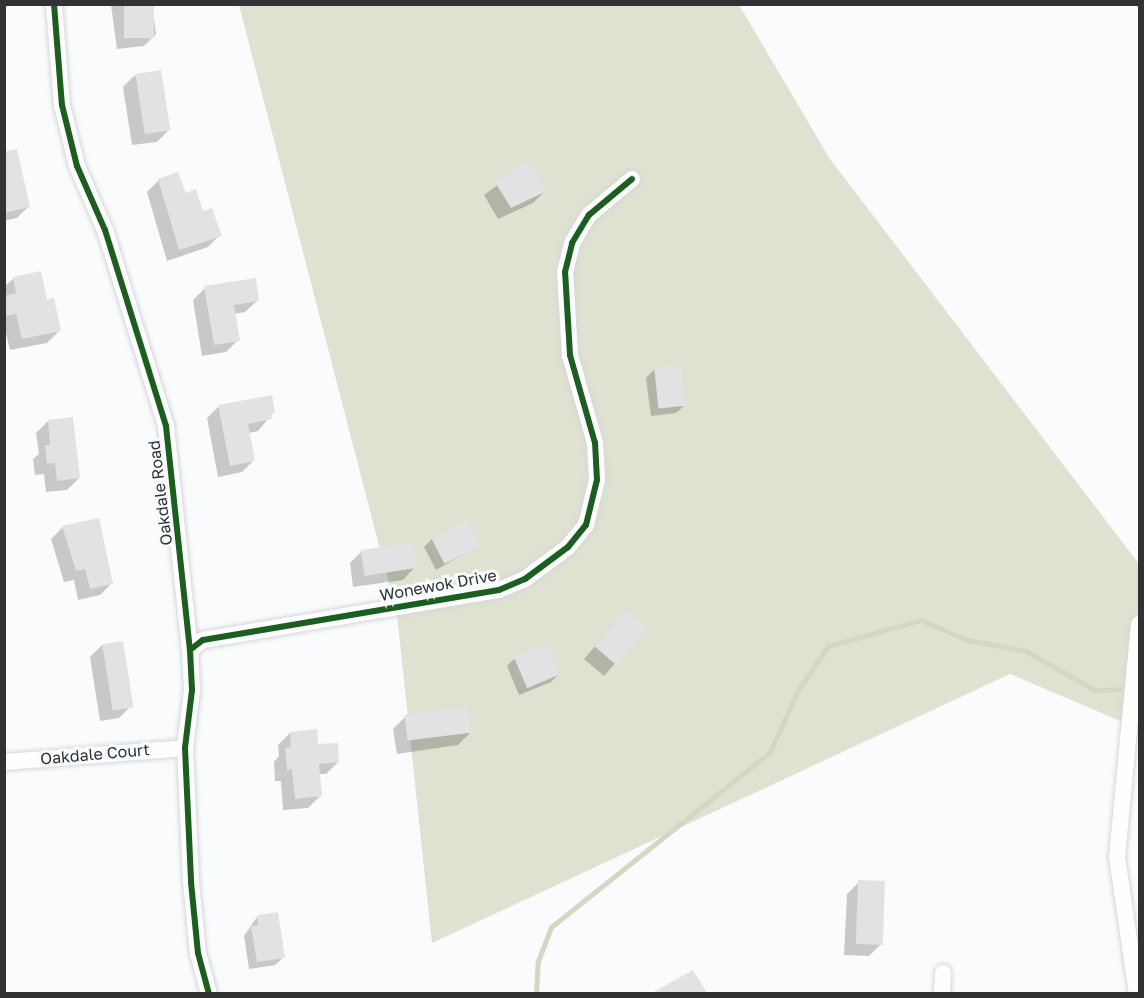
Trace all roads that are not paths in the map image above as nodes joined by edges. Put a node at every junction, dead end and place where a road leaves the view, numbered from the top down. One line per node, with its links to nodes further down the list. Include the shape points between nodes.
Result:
1 (54, 4): 4 (street, Oakdale Road, via 62,105 77,166 105,230 166,426)
2 (632, 179): 4 (street, Wonewok Drive, via 589,215 572,243 565,272 570,355 595,442 597,480 586,525 568,547 525,579 499,590 203,640)
3 (1139, 624): 10 (street, via 1117,857)
4 (190, 650): 5 (street, Oakdale Road, via 192,690)
5 (185, 748): 6 (street, Oakdale Court); 8 (street, Oakdale Road, via 191,882 198,953)
6 (4, 762)
7 (943, 973): 9 (street)
8 (209, 993)
9 (942, 993)
10 (1137, 993)

